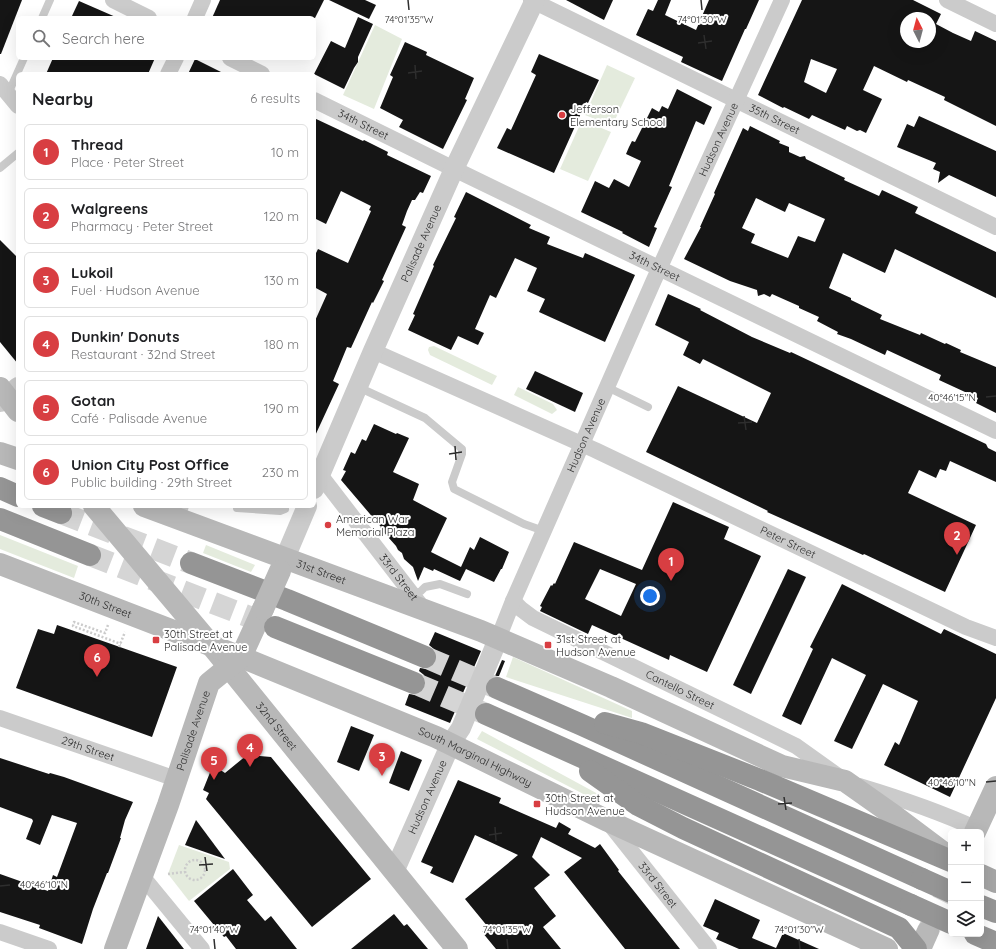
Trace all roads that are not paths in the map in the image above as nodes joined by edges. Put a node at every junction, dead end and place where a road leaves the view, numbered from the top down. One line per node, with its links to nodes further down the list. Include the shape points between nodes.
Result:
1 (50, 0): 7 (lane)
2 (113, 0): 8 (street)
3 (203, 0): 9 (street)
4 (782, 0): 18 (street, Hudson Avenue)
5 (947, 0): 10 (street)
6 (533, 1): 18 (street, 35th Street); 22 (street, Palisade Avenue)
7 (43, 16)
8 (145, 16)
9 (196, 16)
10 (996, 24)
11 (23, 60): 16 (lane)
12 (175, 60): 14 (street)
13 (234, 60): 15 (street)
14 (169, 72)
15 (258, 72)
16 (4, 89): 19 (street)
17 (316, 101): 22 (street, 34th Street)
18 (736, 101): 23 (street, 35th Street); 24 (street, Hudson Avenue)
19 (16, 104)
20 (16, 155): 21 (lane)
21 (0, 168)
22 (454, 169): 24 (street, 34th Street); 25 (street, Palisade Avenue)
23 (996, 227)
24 (660, 268): 27 (street, Hudson Avenue); 29 (street, 34th Street)
25 (373, 351): 26 (street, Palisade Avenue); 30 (street, Peter Street)
26 (358, 387): 33 (street, Palisade Avenue); 42 (lane, via 425,418 462,449 452,482 454,489 524,524)
27 (607, 387): 28 (lane); 30 (street, Hudson Avenue)
28 (648, 407)
29 (996, 431)
30 (582, 444): 42 (street, Hudson Avenue); 51 (street, Peter Street, via 966,627)
31 (0, 453): 32 (main road)
32 (16, 458)
33 (316, 477): 49 (street, 33rd Street)
34 (0, 488): 35 (highway)
35 (16, 495)
36 (96, 508): 53 (main road)
37 (155, 508): 40 (main road, 31st Street)
38 (237, 508): 39 (lane)
39 (294, 510): 46 (street, Palisade Avenue)
40 (183, 513): 46 (main road, 31st Street)
41 (0, 519): 43 (highway)
42 (544, 531): 48 (street, Hudson Avenue)
43 (90, 555)
44 (191, 563): 54 (highway)
45 (0, 564): 53 (main road, 30th Street)
46 (282, 565): 49 (main road, 31st Street); 55 (main road, Palisade Avenue, bridge, via 263,609)
47 (468, 594): 49 (lane, via 440,584 425,587 421,591)
48 (513, 601): 52 (street, Hudson Avenue); 64 (street, Cantello Street, via 528,615 796,746)
49 (419, 603): 52 (main road, 31st Street)
50 (275, 627): 56 (highway)
51 (996, 638)
52 (498, 639): 62 (street, Hudson Avenue, via 461,728); 64 (main road, Cantello Street, via 604,684 782,766)
53 (211, 646): 55 (main road, South Marginal Highway)
54 (425, 657)
55 (235, 662): 62 (main road, South Marginal Highway); 63 (main road, Palisade Avenue, via 209,683); 71 (main road, 32nd Street)
56 (414, 684)
57 (497, 688): 58 (highway)
58 (529, 702): 70 (highway, via 641,733); 75 (highway, bridge)
59 (486, 714): 61 (highway)
60 (0, 718): 63 (street, 29th Street)
61 (548, 742): 78 (highway, bridge); 88 (highway, via 638,805 899,928)
62 (451, 743): 66 (main road, South Marginal Highway); 71 (street, Hudson Avenue)
63 (176, 779): 72 (main road, Palisade Avenue)
64 (845, 781): 67 (street, Cantello Street, via 955,818); 69 (main road, Cantello Street)
65 (996, 787): 68 (main road)
66 (608, 822): 86 (street, 33rd Street); 87 (main road, South Marginal Highway)
67 (974, 829)
68 (976, 829)
69 (948, 856)
70 (948, 860)
71 (394, 872): 85 (main road, 32nd Street)
72 (142, 876): 83 (main road, Palisade Avenue); 84 (street)
73 (984, 876): 74 (main road)
74 (996, 882)
75 (948, 891)
76 (984, 907): 77 (highway)
77 (996, 912)
78 (948, 922)
79 (0, 932): 82 (street)
80 (982, 937): 81 (highway)
81 (996, 943)
82 (49, 949)
83 (115, 949)
84 (202, 949)
85 (457, 949)
86 (709, 949)
87 (887, 949)
88 (916, 949)

